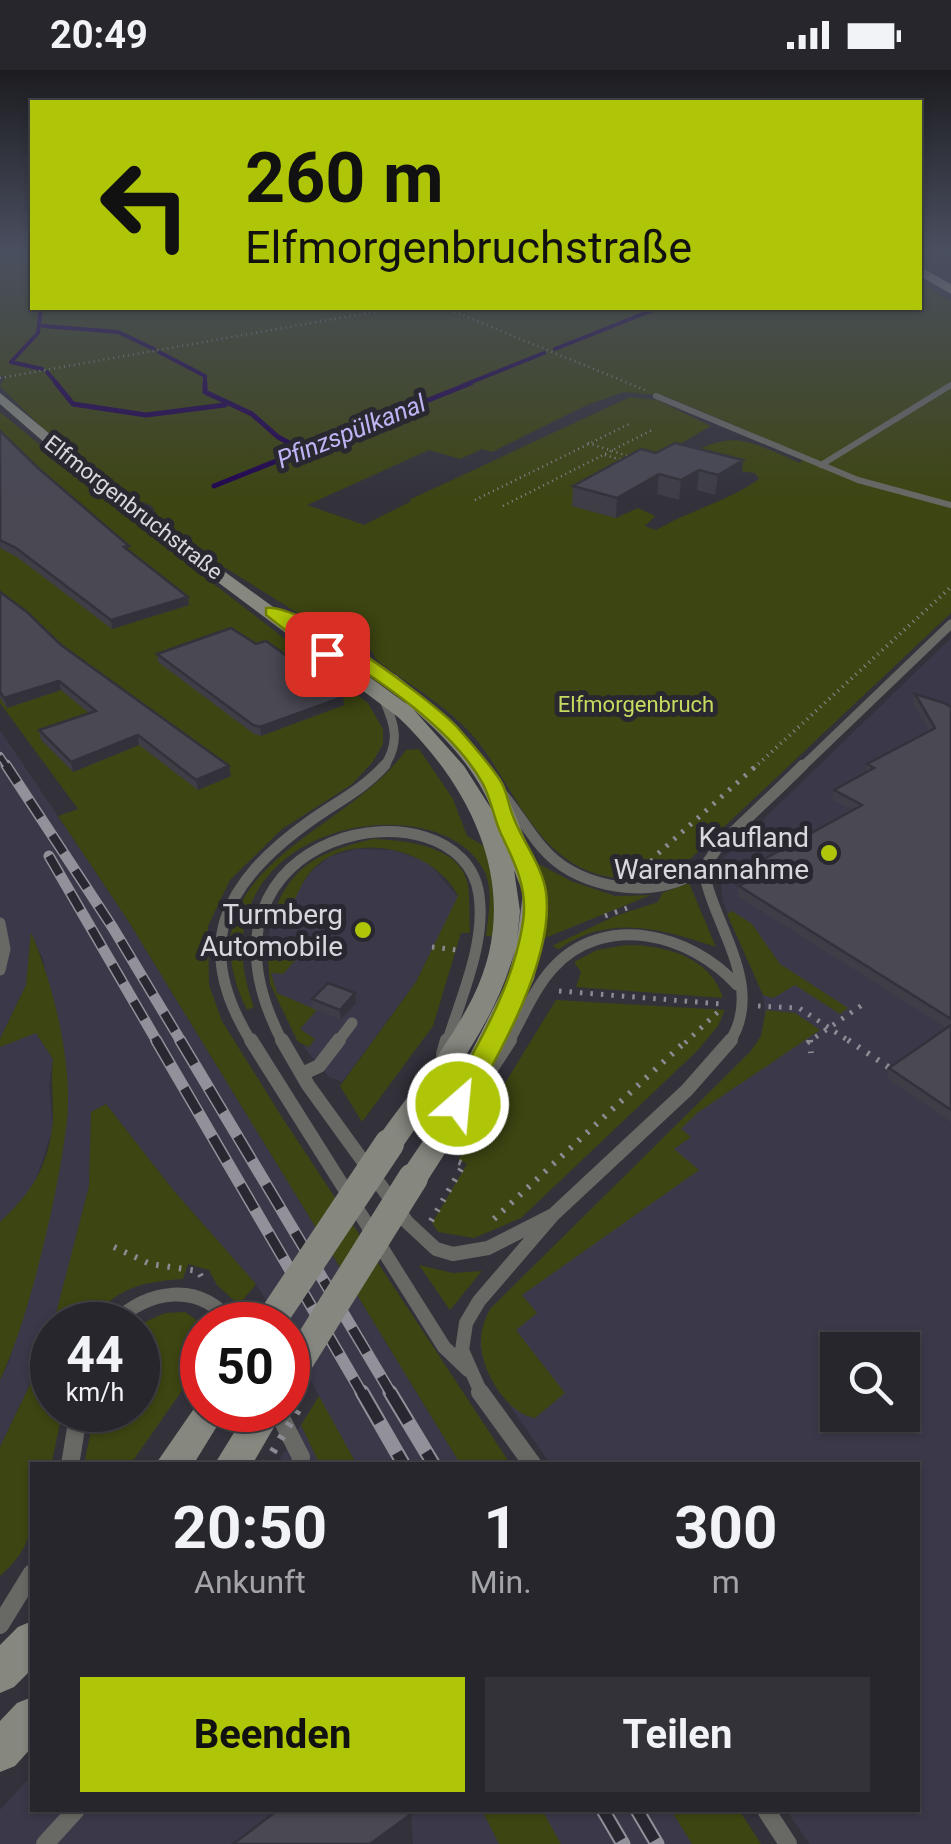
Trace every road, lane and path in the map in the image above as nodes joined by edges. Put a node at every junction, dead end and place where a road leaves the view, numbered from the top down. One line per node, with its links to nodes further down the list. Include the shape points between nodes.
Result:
1 (239, 336): 3 (path)
2 (512, 336): 5 (path)
3 (0, 378)
4 (951, 385): 14 (lane)
5 (656, 396): 14 (lane)
6 (0, 397): 19 (main road, Elfmorgenbruchstraße, via 133,512)
7 (629, 424): 9 (path)
8 (652, 430): 10 (path)
9 (588, 444): 10 (path); 15 (path)
10 (612, 450): 11 (path); 12 (path, via 633,456)
11 (603, 455): 12 (path); 17 (path)
12 (624, 460): 13 (path)
13 (638, 464)
14 (821, 465): 16 (lane)
15 (474, 500)
16 (951, 505)
17 (502, 506)
18 (951, 586): 24 (path, via 653,858 647,869)
19 (272, 612): 21 (main road, Elfmorgenbruchstraße); 22 (main road, Elfmorgenbruchstraße, via 316,632 404,690 449,730)
20 (951, 624): 23 (lane)
21 (382, 695): 37 (main road, Elfmorgenbruchstraße, via 430,737 471,792 507,885 499,964 481,1008); 53 (lane, via 396,730 391,757 358,790 258,860 229,903 218,957 230,1009 444,1347)
22 (492, 784): 24 (lane, via 542,848 573,874 607,886); 40 (main road, Elfmorgenbruchstraße, via 530,874 534,921 520,978)
23 (704, 867): 24 (lane); 31 (lane)
24 (653, 884): 25 (path, via 657,898)
25 (602, 918)
26 (0, 924): 29 (lane)
27 (432, 948): 28 (path)
28 (462, 950)
29 (0, 970)
30 (556, 991): 33 (path)
31 (743, 999): 33 (path); 35 (path, via 799,1008); 40 (lane, via 711,957 678,942 614,935 582,946 550,971 482,1088); 42 (lane, via 738,1028 709,1066)
32 (866, 1003): 35 (path)
33 (726, 1004): 44 (path)
34 (352, 1023): 38 (lane, via 319,1066)
35 (829, 1028): 36 (path, via 807,1042); 39 (path)
36 (811, 1053)
37 (438, 1070): 38 (lane, via 466,984 480,894 468,865 436,842 373,832 332,840 287,867 255,926 260,989); 51 (main road, Elfmorgenbruchstraße, bridge)
38 (304, 1072): 46 (lane)
39 (896, 1072)
40 (449, 1125): 52 (main road, Elfmorgenbruchstraße, bridge)
41 (451, 1159): 43 (path, via 464,1164)
42 (553, 1214): 46 (lane, via 481,1251 442,1250); 53 (lane, via 470,1314 462,1350)
43 (434, 1215)
44 (482, 1226)
45 (437, 1228): 46 (path, via 426,1227)
46 (419, 1237)
47 (114, 1247): 48 (path, via 150,1264)
48 (186, 1268)
49 (139, 1302): 50 (lane, via 183,1293)
50 (211, 1302)
51 (283, 1302)
52 (310, 1343)
53 (468, 1370): 60 (lane)
54 (75, 1432): 57 (lane)
55 (195, 1432): 58 (main road)
56 (288, 1432): 59 (lane)
57 (70, 1462)
58 (175, 1462)
59 (300, 1462)
60 (531, 1462)
61 (30, 1576): 62 (lane)
62 (0, 1624)
63 (30, 1643): 64 (main road)
64 (0, 1673)
65 (30, 1720): 66 (main road)
66 (0, 1750)
67 (74, 1812): 69 (lane)
68 (767, 1812): 70 (lane)
69 (44, 1844)
70 (788, 1844)

